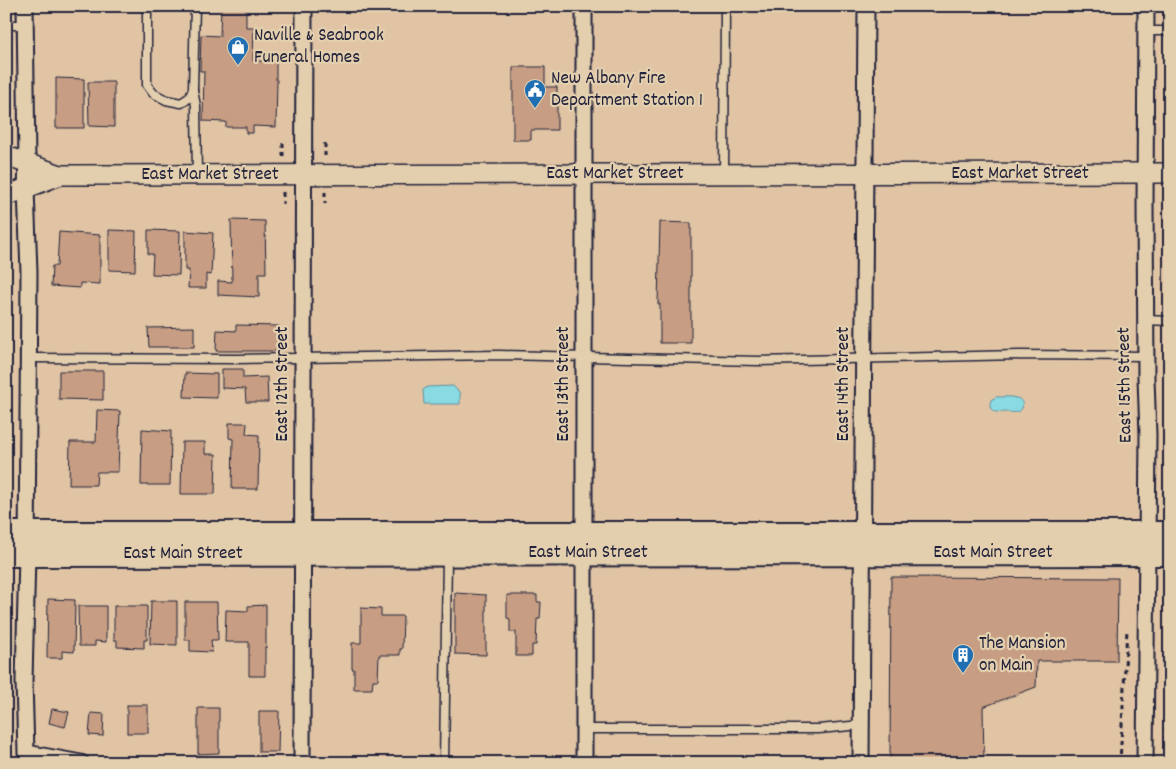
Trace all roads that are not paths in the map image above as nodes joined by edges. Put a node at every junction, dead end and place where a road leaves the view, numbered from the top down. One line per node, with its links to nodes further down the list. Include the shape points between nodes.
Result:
1 (25, 6): 10 (street)
2 (147, 6): 13 (lane, via 147,85 153,94 181,103 189,98)
3 (195, 6): 13 (lane)
4 (304, 6): 23 (street, East 12th Street)
5 (584, 6): 18 (street, East 13th Street)
6 (725, 6): 19 (lane)
7 (866, 6): 20 (street, East 14th Street)
8 (1146, 6): 12 (street, East 15th Street)
9 (6, 25): 10 (lane)
10 (26, 25): 15 (street)
11 (1170, 30): 12 (lane)
12 (1146, 31): 16 (street, East 15th Street)
13 (193, 89): 22 (lane)
14 (6, 156): 15 (street, East Market Street)
15 (27, 163): 21 (street, East Market Street); 24 (street)
16 (1145, 173): 17 (street, East Market Street); 20 (street, East Market Street); 26 (street, East 15th Street)
17 (1170, 173)
18 (584, 174): 19 (street, East Market Street); 23 (street, East Market Street); 29 (street, East 13th Street)
19 (724, 174): 20 (street, East Market Street)
20 (865, 174): 32 (street, East 14th Street)
21 (60, 175): 22 (street, East Market Street); 24 (street, East Market Street)
22 (197, 175): 23 (street, East Market Street)
23 (304, 175): 31 (street, East 12th Street)
24 (26, 189): 25 (street, East Market Street); 30 (street)
25 (6, 196)
26 (1145, 320): 27 (lane); 28 (street, East 15th Street)
27 (1170, 321)
28 (1146, 356): 32 (lane); 34 (street, East 15th Street)
29 (584, 357): 31 (lane); 32 (lane, via 758,361); 37 (street, East 13th Street)
30 (28, 358): 31 (lane); 35 (street)
31 (303, 358): 36 (street, East 12th Street)
32 (864, 358): 38 (street, East 14th Street)
33 (1170, 534): 34 (main road, East Main Street)
34 (1146, 543): 38 (main road, East Main Street); 39 (main road, East Main Street); 48 (street, East 15th Street)
35 (17, 544): 36 (main road, East Main Street); 43 (street, via 26,753)
36 (302, 544): 37 (main road, East Main Street); 40 (main road, East Main Street); 44 (street, East 12th Street)
37 (584, 544): 38 (main road, East Main Street); 40 (main road, East Main Street); 42 (street, East 13th Street)
38 (862, 544): 41 (street, East 14th Street)
39 (1170, 553)
40 (447, 554): 45 (lane)
41 (861, 725): 42 (lane, via 819,729); 47 (street, East 14th Street)
42 (584, 729): 46 (street, East 13th Street)
43 (81, 763)
44 (302, 763)
45 (444, 763)
46 (584, 763)
47 (861, 763)
48 (1145, 763)

